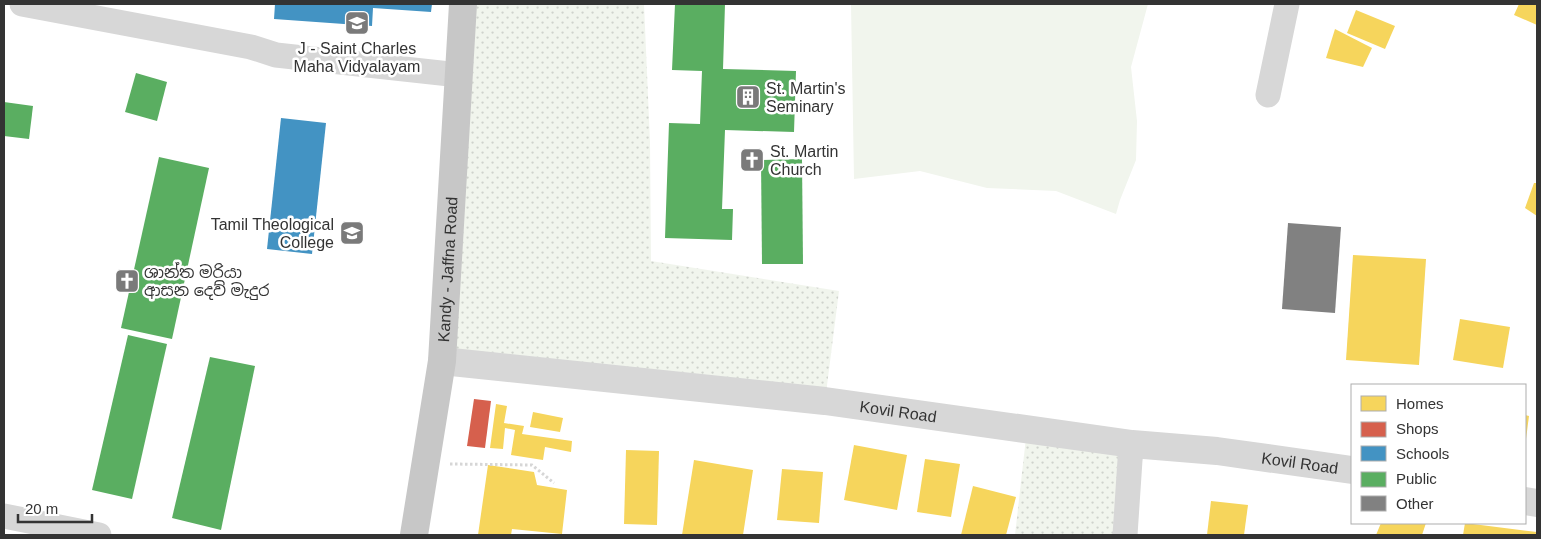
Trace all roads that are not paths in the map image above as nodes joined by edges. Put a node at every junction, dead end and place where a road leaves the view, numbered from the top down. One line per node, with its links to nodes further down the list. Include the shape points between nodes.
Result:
1 (22, 4): 4 (street, via 250,47 276,56)
2 (463, 4): 4 (highway, Kandy - Jaffna Road)
3 (1287, 4): 5 (street)
4 (459, 75): 6 (highway, Kandy - Jaffna Road)
5 (1268, 95)
6 (442, 361): 7 (street, Kovil Road, via 826,401); 11 (highway, Kandy - Jaffna Road)
7 (1132, 444): 8 (street, Kovil Road, via 1217,451); 12 (street)
8 (1351, 470)
9 (4, 516): 10 (street)
10 (99, 535)
11 (414, 535)
12 (1125, 535)

